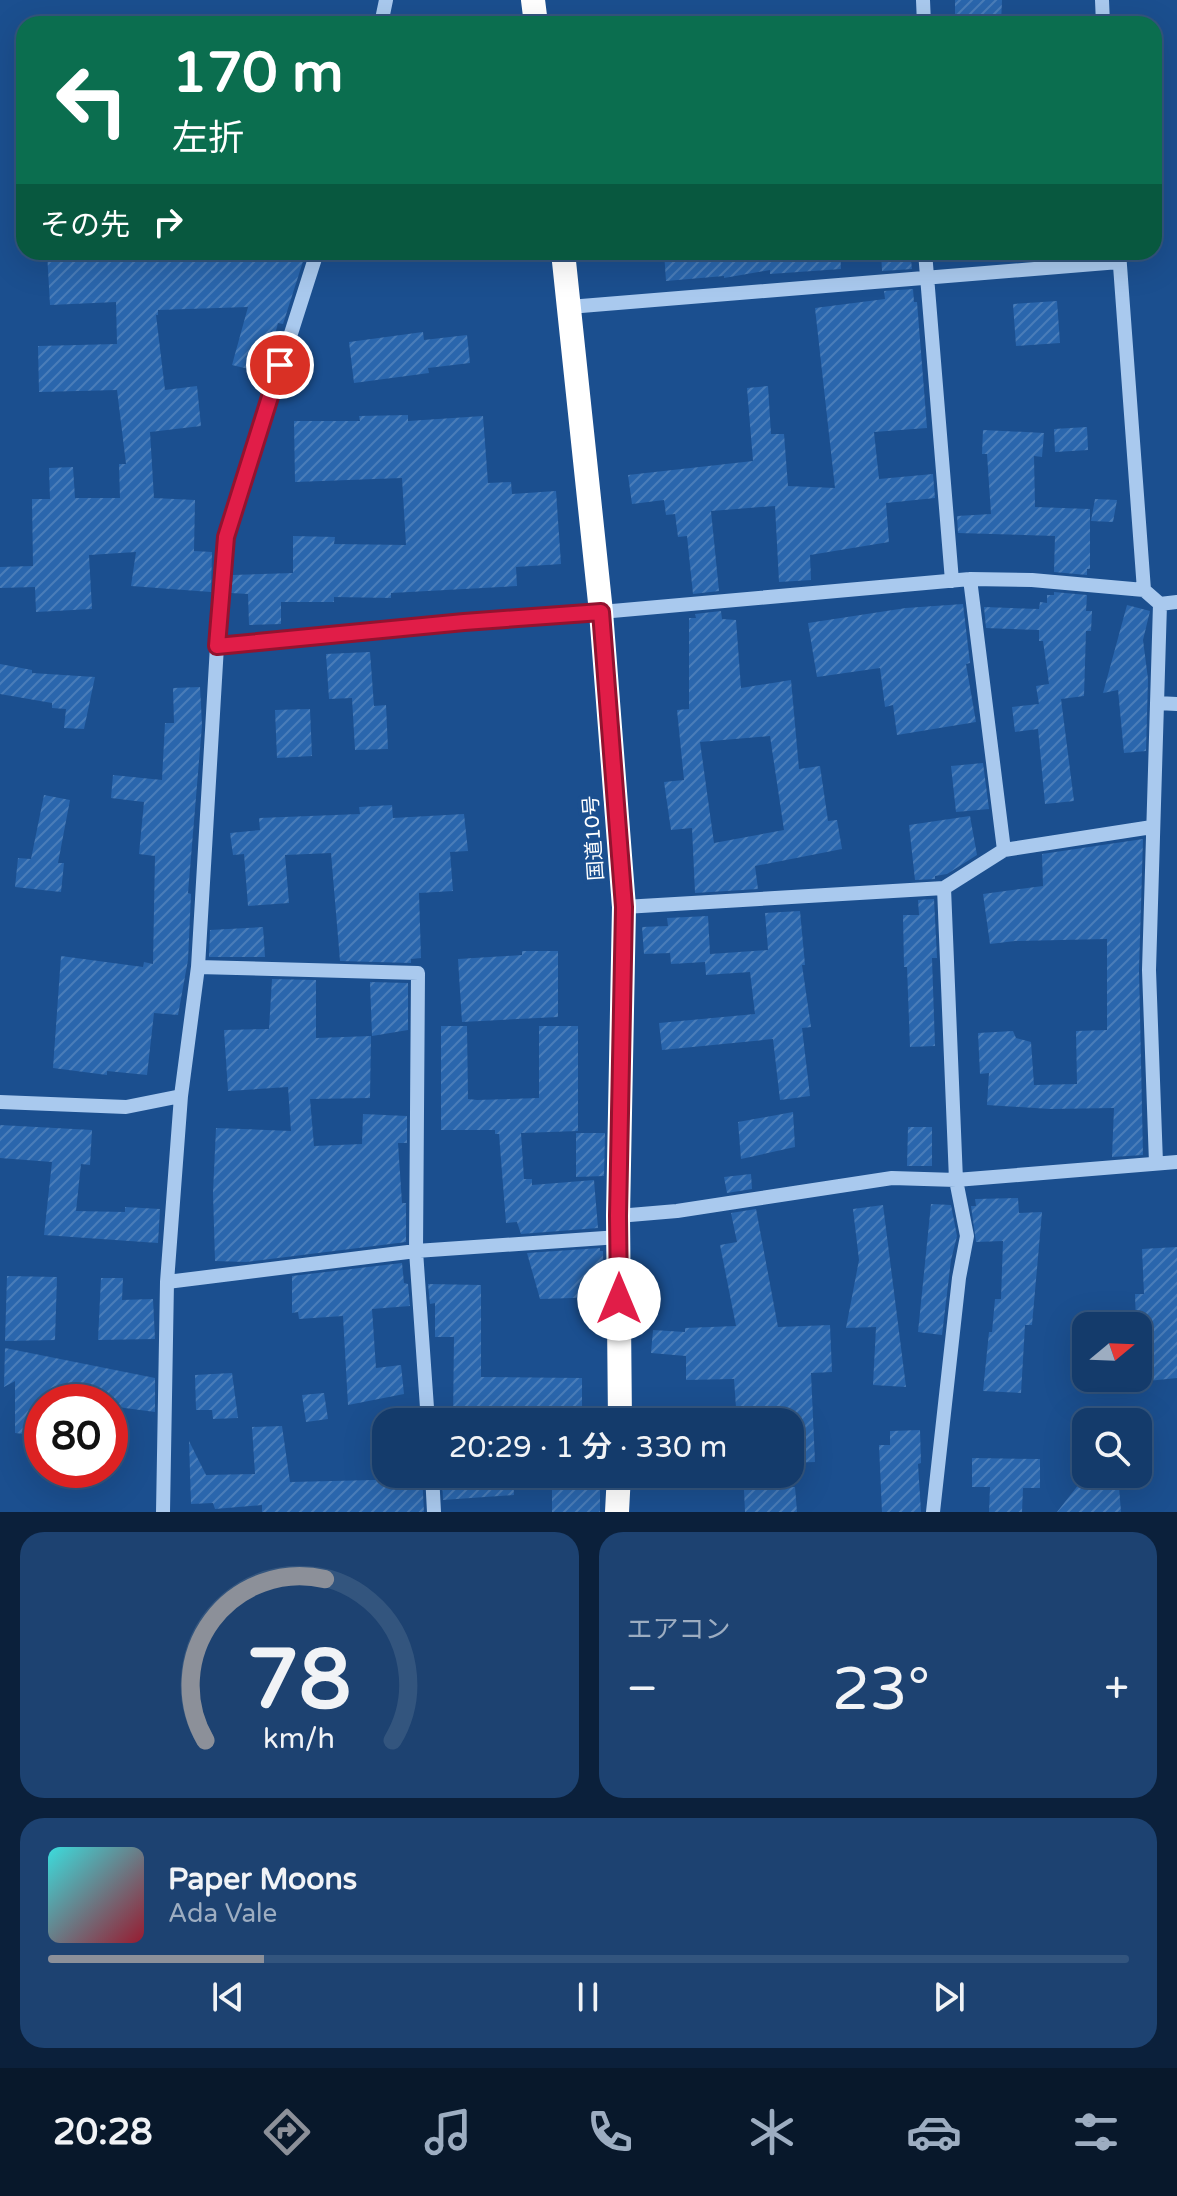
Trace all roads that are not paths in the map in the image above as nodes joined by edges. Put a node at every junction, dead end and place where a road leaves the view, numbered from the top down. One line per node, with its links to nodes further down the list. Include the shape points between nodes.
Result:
1 (314, 260): 14 (street, via 226,537)
2 (564, 260): 7 (highway, 国道10号)
3 (925, 260): 6 (street)
4 (1091, 260): 6 (street)
5 (1119, 260): 10 (street)
6 (926, 278): 7 (street); 9 (street)
7 (569, 307): 13 (highway, 国道10号)
8 (970, 579): 9 (street); 10 (street); 18 (street)
9 (952, 581): 13 (street)
10 (1144, 590): 12 (street)
11 (1177, 602): 12 (street)
12 (1160, 604): 15 (street)
13 (601, 612): 14 (street); 20 (highway, 国道10号)
14 (217, 646): 21 (street)
15 (1157, 703): 16 (street); 17 (street)
16 (1177, 704)
17 (1152, 827): 18 (street); 25 (street, via 1149,970)
18 (1004, 850): 19 (street)
19 (944, 888): 20 (street); 26 (street)
20 (624, 907): 27 (highway, 国道10号)
21 (198, 967): 22 (street); 28 (street, via 418,973)
22 (181, 1096): 23 (street, via 126,1107); 29 (street)
23 (0, 1102)
24 (1177, 1162): 25 (street)
25 (1156, 1163): 26 (street)
26 (956, 1180): 27 (street, via 892,1178 677,1211); 37 (street, via 967,1236)
27 (618, 1226): 28 (street); 31 (highway, 国道10号)
28 (416, 1251): 29 (street); 30 (street)
29 (167, 1282): 34 (street)
30 (427, 1408)
31 (620, 1408)
32 (433, 1488): 35 (street)
33 (618, 1488): 36 (highway)
34 (163, 1512)
35 (434, 1512)
36 (617, 1512)
37 (933, 1512)

